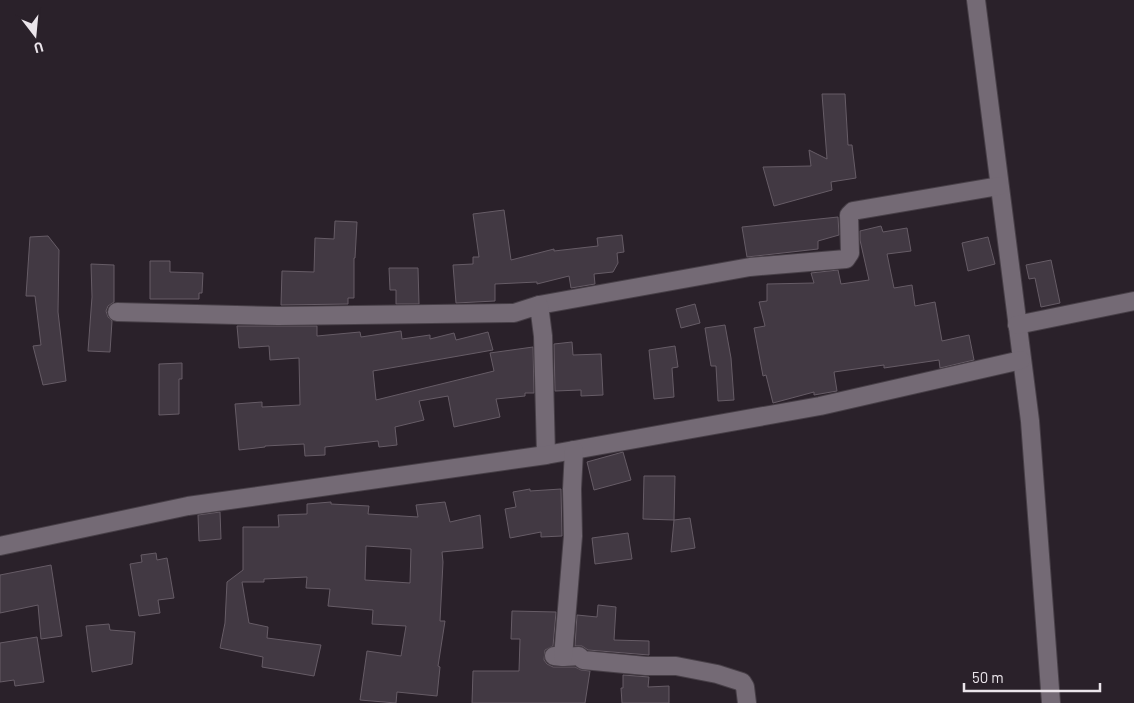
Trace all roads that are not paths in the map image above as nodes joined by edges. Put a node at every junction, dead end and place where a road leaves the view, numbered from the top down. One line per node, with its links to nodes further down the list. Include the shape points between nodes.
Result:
1 (976, 0): 2 (street)
2 (999, 186): 4 (street, via 853,211 849,214 850,253 846,259 750,267); 6 (street)
3 (1134, 301): 6 (street)
4 (539, 305): 5 (street, via 514,312 278,316); 9 (street)
5 (117, 312)
6 (1017, 326): 7 (street)
7 (1021, 360): 8 (street, via 820,406); 12 (street, via 1030,421)
8 (574, 450): 9 (street); 11 (street, via 574,536 558,656 646,666 676,666 717,674 742,682)
9 (546, 455): 10 (street, via 188,506)
10 (0, 546)
11 (747, 703)
12 (1052, 703)

